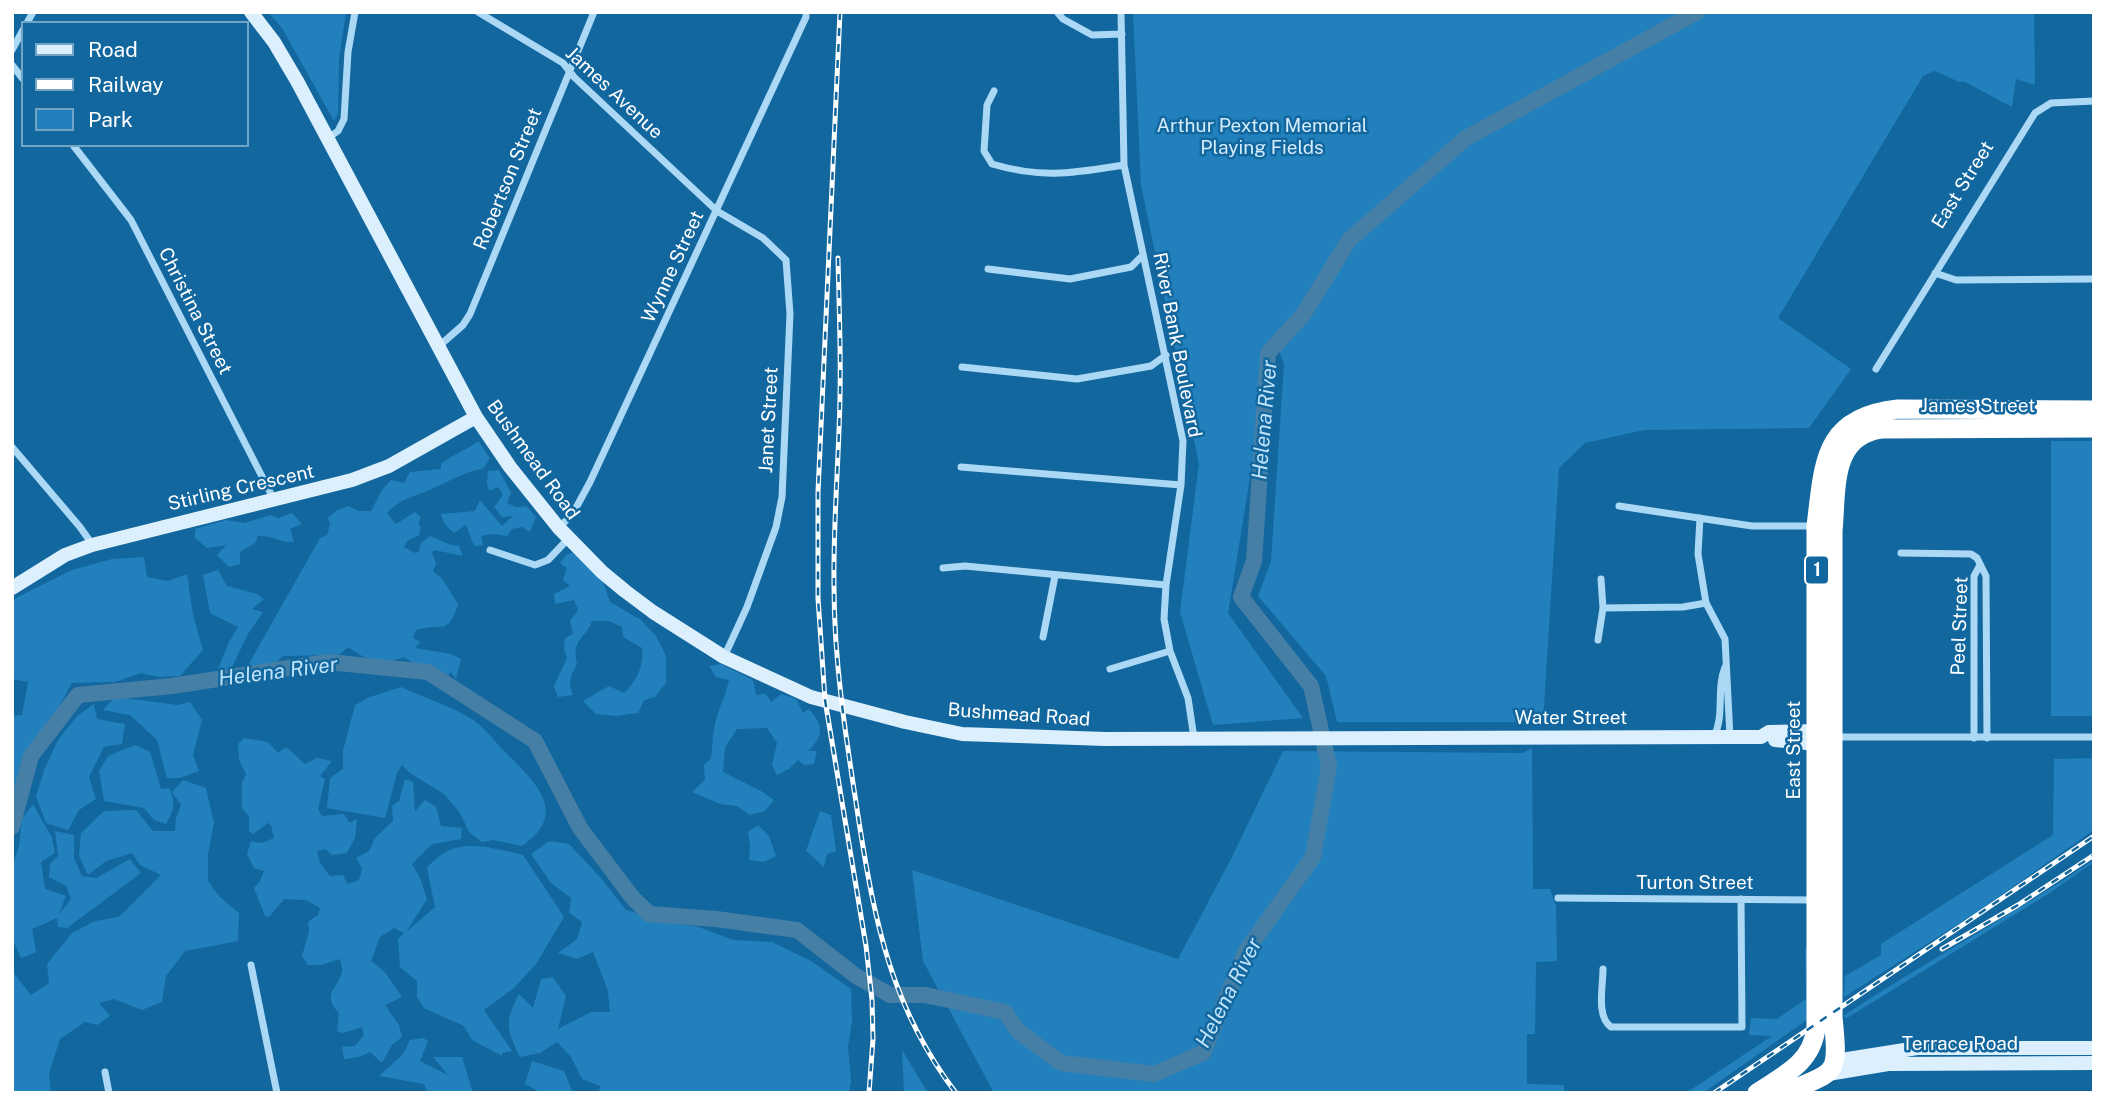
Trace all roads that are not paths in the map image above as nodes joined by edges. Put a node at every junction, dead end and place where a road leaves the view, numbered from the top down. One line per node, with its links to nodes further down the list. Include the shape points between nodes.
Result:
1 (251, 12): 14 (main road, Bushmead Road, via 274,42)
2 (355, 12): 14 (street, via 344,119)
3 (478, 12): 11 (street, James Avenue)
4 (594, 12): 11 (street, Robertson Street)
5 (806, 12): 17 (street, Wynne Street)
6 (1057, 12): 9 (street, via 1092,35)
7 (1121, 12): 9 (street, River Bank Boulevard)
8 (21, 34): 10 (street)
9 (1122, 34): 16 (street, River Bank Boulevard)
10 (12, 50)
11 (569, 71): 17 (street, James Avenue); 22 (street, Robertson Street, via 470,314)
12 (994, 91): 16 (street, via 987,105 984,150 992,164 1063,174)
13 (2094, 101): 20 (street, East Street, via 2051,103 2035,113)
14 (328, 138): 22 (main road, Bushmead Road)
15 (75, 147): 33 (street, Christina Street, via 131,220)
16 (1124, 165): 18 (street, River Bank Boulevard)
17 (717, 211): 37 (street, Wynne Street, via 590,482 571,517); 53 (street, Janet Street, via 763,238 786,260 790,314 782,496 776,527)
18 (1143, 255): 19 (street, via 1131,267 1070,279); 23 (street, River Bank Boulevard)
19 (988, 269)
20 (1935, 273): 21 (street, via 1956,280); 25 (street, East Street)
21 (2094, 279)
22 (438, 347): 27 (main road, Bushmead Road)
23 (1166, 355): 24 (street, via 1151,366 1077,379); 32 (street, River Bank Boulevard, via 1183,441)
24 (962, 367)
25 (1876, 369)
26 (2094, 410): 28 (highway, James Street / 1, via 1898,409)
27 (476, 417): 33 (main road, Stirling Crescent, via 389,466); 37 (main road, Bushmead Road)
28 (1865, 424): 29 (highway, James Street / 1, via 1881,429); 36 (highway, East Street / 1, via 1852,421 1833,444); 58 (highway, East Street / 1, via 1847,447 1838,479)
29 (2094, 428)
30 (12, 447): 39 (street)
31 (961, 467): 32 (street)
32 (1181, 485): 46 (street, River Bank Boulevard)
33 (274, 500): 39 (main road, Stirling Crescent)
34 (1619, 506): 35 (street)
35 (1700, 518): 36 (street, via 1752,526); 48 (street, via 1698,554)
36 (1816, 526): 58 (highway, East Street / 1)
37 (558, 527): 38 (main road, Bushmead Road)
38 (568, 539): 40 (street, via 548,560 535,565); 53 (main road, Bushmead Road, via 653,612)
39 (92, 545): 47 (main road, Stirling Crescent, via 65,555)
40 (490, 550)
41 (1901, 553): 42 (street, via 1972,554)
42 (1980, 565): 62 (street, Peel Street, via 1974,576); 63 (street, Peel Street, via 1986,576)
43 (943, 568): 44 (street, via 965,566)
44 (1055, 576): 46 (street); 50 (street)
45 (1601, 579): 49 (street)
46 (1166, 585): 52 (street, River Bank Boulevard, via 1164,619)
47 (12, 588)
48 (1706, 603): 49 (street); 54 (street, via 1725,639)
49 (1603, 608): 51 (street)
50 (1044, 637)
51 (1598, 640)
52 (1170, 650): 55 (street); 60 (street, River Bank Boulevard, via 1188,698)
53 (724, 657): 60 (main road, Bushmead Road, via 811,697 962,733 1058,739)
54 (1726, 666): 56 (street, via 1721,676 1720,723); 57 (street)
55 (1110, 669)
56 (1713, 737): 57 (main road, Water Street); 61 (main road, Water Street)
57 (1730, 737): 58 (main road, Water Street)
58 (1822, 737): 62 (street); 66 (highway, East Street / 1)
59 (2094, 737): 63 (street)
60 (1194, 738): 61 (main road, Bushmead Road)
61 (1382, 738)
62 (1974, 738): 63 (street)
63 (1987, 738)
64 (1558, 898): 65 (street, Turton Street)
65 (1741, 899): 66 (street, Turton Street); 68 (street, via 1742,1027 1606,1025 1602,1016)
66 (1824, 900): 71 (highway, East Street / 1); 73 (highway, East Street / 1, via 1815,1039 1803,1060)
67 (251, 965): 75 (street)
68 (1603, 969)
69 (2094, 1048): 71 (main road, Terrace Road, via 1917,1048)
70 (2094, 1063): 71 (main road, Terrace Road)
71 (1831, 1067): 73 (highway, via 1817,1067)
72 (105, 1073): 74 (street)
73 (1771, 1090)
74 (109, 1093)
75 (277, 1093)

